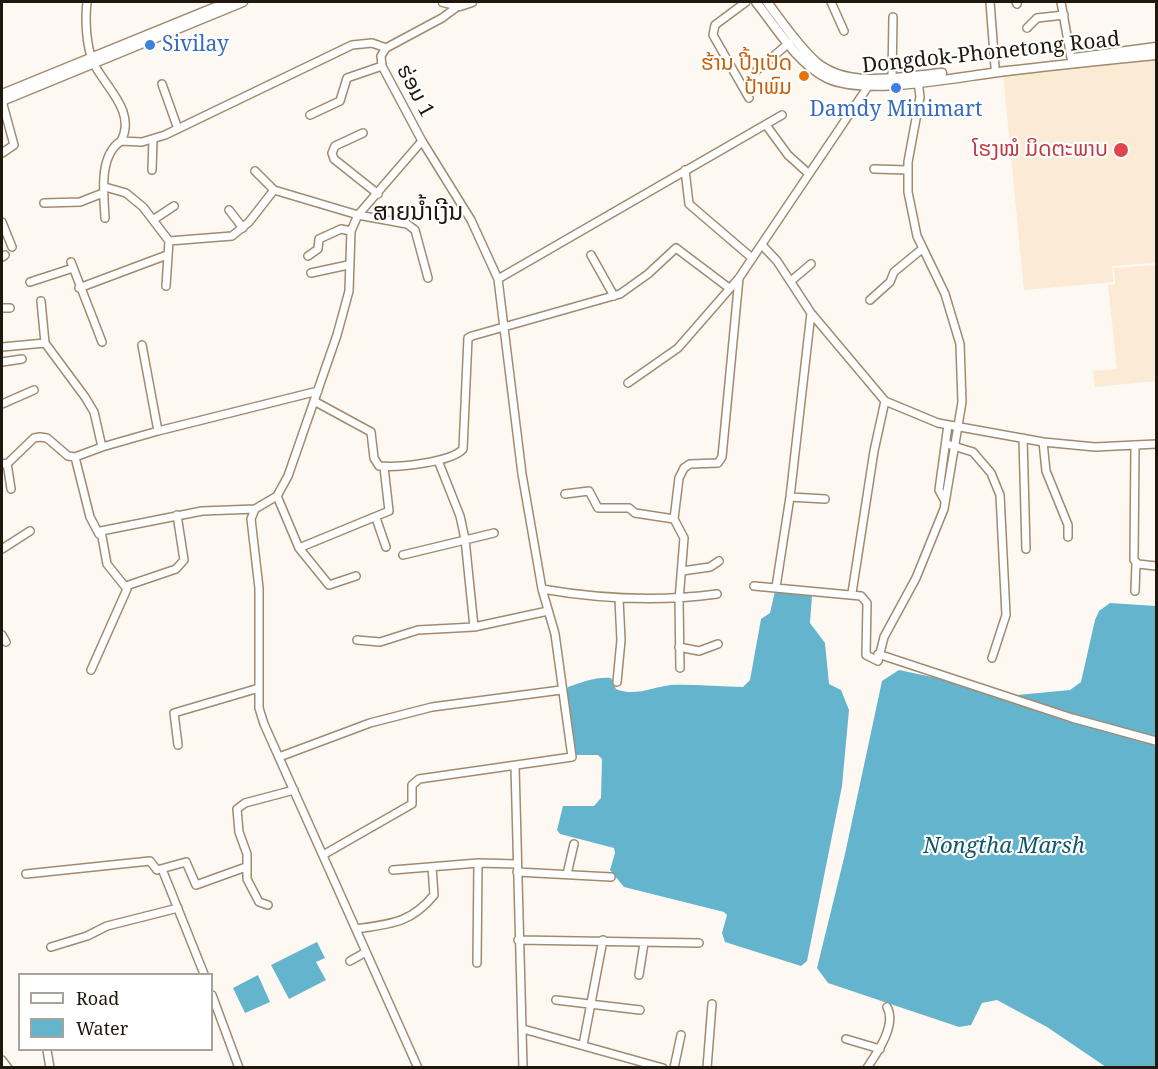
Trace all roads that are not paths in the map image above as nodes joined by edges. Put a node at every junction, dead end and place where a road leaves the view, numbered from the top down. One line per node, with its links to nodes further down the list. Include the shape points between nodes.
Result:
1 (87, 2): 21 (street)
2 (228, 2): 21 (main road)
3 (239, 2): 21 (main road)
4 (472, 2): 11 (main road)
5 (746, 2): 30 (street, via 715,25 713,35)
6 (756, 2): 16 (main road, Dongdok-Phonetong Road)
7 (767, 2): 27 (main road, Dongdok-Phonetong Road, via 819,64)
8 (831, 2): 15 (street)
9 (990, 2): 23 (street)
10 (1061, 2): 12 (street)
11 (453, 3): 18 (street, ຮ່ອມ 1, via 442,18)
12 (1064, 15): 14 (street, via 1037,18); 20 (street)
13 (893, 18): 25 (street)
14 (1027, 28)
15 (844, 31)
16 (789, 43): 24 (street); 27 (main road, Dongdok-Phonetong Road, via 805,62 826,77 846,85)
17 (1156, 47): 20 (main road, Dongdok-Phonetong Road)
18 (386, 48): 22 (street, ຮ່ອມ 1, via 381,56); 35 (street, via 372,43 352,45)
19 (1156, 55): 26 (main road, Dongdok-Phonetong Road)
20 (1071, 58): 23 (main road, Dongdok-Phonetong Road)
21 (93, 61): 29 (main road); 31 (main road); 38 (street, via 117,95 124,122)
22 (382, 66): 32 (street, via 346,78 340,101); 39 (street, ຮ່ອມ 1)
23 (995, 67): 26 (main road, Dongdok-Phonetong Road)
24 (757, 70)
25 (892, 78): 26 (main road, Dongdok-Phonetong Road); 27 (main road, Dongdok-Phonetong Road)
26 (918, 79): 27 (main road, Dongdok-Phonetong Road); 44 (street, via 920,97)
27 (871, 82): 46 (street)
28 (162, 84): 35 (street)
29 (2, 94)
30 (749, 98)
31 (2, 101): 40 (street, via 14,145)
32 (310, 115)
33 (782, 115): 34 (street)
34 (766, 125): 43 (street); 46 (street, via 788,155)
35 (178, 129): 37 (street)
36 (363, 133): 49 (street, via 335,146 332,153 334,159)
37 (153, 140): 38 (street); 42 (street)
38 (121, 141): 47 (street, via 106,162)
39 (422, 141): 49 (street); 72 (street, ຮ່ອມ 1, via 471,220)
40 (2, 153)
41 (874, 169): 44 (street)
42 (152, 170)
43 (686, 170): 66 (street, via 689,204); 72 (street)
44 (908, 170): 62 (street, via 912,221)
45 (255, 171): 48 (street)
46 (809, 174): 60 (street)
47 (104, 190): 50 (street, via 80,202); 54 (street); 55 (street, via 129,196)
48 (274, 190): 53 (street); 57 (street)
49 (378, 194): 53 (street)
50 (44, 203)
51 (174, 206): 55 (street)
52 (229, 210): 57 (street)
53 (358, 215): 58 (street); 70 (street, via 407,224 415,230)
54 (105, 218)
55 (153, 220): 59 (street)
56 (2, 222): 61 (street)
57 (243, 228): 59 (street, via 232,236)
58 (351, 231): 65 (street, via 341,229 319,239 318,249); 68 (street)
59 (169, 241): 63 (street)
60 (762, 245): 66 (street); 73 (street)
61 (12, 247)
62 (922, 249): 79 (street, via 894,272 890,282); 98 (street, via 945,294 961,352)
63 (167, 255): 75 (street); 76 (street)
64 (591, 255): 78 (street)
65 (308, 256)
66 (752, 258): 71 (street)
67 (811, 264): 73 (street)
68 (348, 265): 69 (street); 93 (street, via 348,291)
69 (311, 273)
70 (428, 278)
71 (739, 278): 77 (street); 120 (street, via 722,457 718,463 690,464 684,468 679,478)
72 (498, 279): 84 (street, ຮ່ອມ 1)
73 (791, 281): 83 (street)
74 (30, 282): 76 (street, via 72,265)
75 (166, 286)
76 (79, 288): 85 (street)
77 (729, 288): 78 (street, via 676,248 648,274); 91 (street, via 678,348)
78 (614, 296): 84 (street)
79 (870, 300)
80 (41, 301): 86 (street)
81 (2, 308): 82 (street)
82 (10, 308)
83 (811, 313): 95 (street); 114 (street)
84 (503, 328): 108 (street, via 468,338 463,449); 139 (street, ຮ່ອມ 1)
85 (102, 342)
86 (45, 343): 88 (street); 106 (street, via 94,412)
87 (142, 345): 99 (street)
88 (2, 347)
89 (22, 358): 90 (street)
90 (2, 362)
91 (628, 383)
92 (34, 390): 96 (street)
93 (318, 391): 94 (street); 99 (street)
94 (314, 401): 110 (street, via 371,432 375,463); 113 (street)
95 (885, 401): 97 (street); 141 (street)
96 (2, 404)
97 (948, 425): 98 (street); 102 (street)
98 (958, 427): 100 (street); 104 (street)
99 (158, 431): 106 (street)
100 (1023, 438): 101 (street); 129 (street)
101 (1043, 442): 105 (street); 124 (street, via 1046,471 1070,529)
102 (947, 444): 104 (street); 116 (street, via 939,490)
103 (1156, 444): 105 (street)
104 (955, 445): 116 (street); 153 (street, via 973,452 991,473 1000,495 1006,615)
105 (1135, 446): 132 (street)
106 (102, 447): 107 (street)
107 (75, 457): 109 (street, via 40,437); 123 (street, via 90,517)
108 (439, 463): 110 (street); 125 (street)
109 (4, 464): 111 (street)
110 (384, 467): 119 (street, via 388,511)
111 (11, 489)
112 (565, 494): 120 (street, via 589,491 598,508 629,508 635,513)
113 (277, 496): 117 (street); 127 (street)
114 (790, 497): 115 (street); 138 (street)
115 (825, 499)
116 (945, 501): 152 (street, via 916,579)
117 (255, 509): 118 (street); 157 (street, via 251,519 259,588)
118 (177, 515): 123 (street); 136 (street, via 182,564)
119 (376, 518): 126 (street); 127 (street)
120 (675, 519): 134 (street, via 684,538)
121 (30, 531): 128 (street)
122 (494, 533): 125 (street)
123 (99, 534): 136 (street, via 107,564)
124 (1068, 537)
125 (465, 539): 130 (street); 146 (street)
126 (386, 547)
127 (299, 548): 135 (street, via 329,585)
128 (2, 549)
129 (1026, 549)
130 (403, 555)
131 (719, 561): 134 (street, via 710,567)
132 (1136, 563): 133 (street); 140 (street)
133 (1156, 566)
134 (681, 571): 144 (street)
135 (356, 576)
136 (126, 586): 155 (street)
137 (754, 586): 138 (street)
138 (776, 587): 141 (street)
139 (542, 589): 143 (street); 145 (street, ຮ່ອມ 1)
140 (1136, 591)
141 (852, 593): 152 (street, via 867,603 866,655 878,661)
142 (717, 594): 144 (street)
143 (619, 599): 144 (street); 156 (street)
144 (679, 600): 151 (street)
145 (548, 612): 146 (street); 158 (street, ຮ່ອມ 1, via 555,634)
146 (474, 627): 148 (street, via 418,630 380,642)
147 (2, 635): 149 (street)
148 (357, 640)
149 (6, 642)
150 (718, 644): 151 (street, via 699,651)
151 (679, 647): 154 (street)
152 (878, 654): 159 (street, via 1072,718)
153 (992, 658)
154 (680, 668)
155 (91, 670)
156 (617, 682)
157 (259, 688): 160 (street, via 174,713); 161 (street, via 259,708)
158 (561, 690): 161 (street, via 432,707 370,723); 162 (street, ຮ່ອມ 1, via 571,758)
159 (1156, 741)
160 (178, 745)
161 (279, 757): 163 (street)
162 (515, 766): 165 (street, via 420,779 412,784 412,804); 169 (street)
163 (294, 790): 165 (street); 167 (street, via 238,806 237,823 247,854)
164 (574, 844): 173 (street)
165 (323, 855): 177 (street)
166 (478, 863): 168 (street); 169 (street); 185 (street)
167 (246, 867): 170 (street, via 196,885 186,862); 175 (street, via 247,879 259,902)
168 (432, 867): 171 (street); 177 (street, via 434,895 416,914 394,923)
169 (517, 868): 173 (street); 178 (street)
170 (162, 869): 172 (street, via 157,870 150,861); 176 (street)
171 (393, 870)
172 (26, 874)
173 (567, 874): 174 (street)
174 (611, 877)
175 (267, 904)
176 (178, 908): 182 (street, via 107,926); 186 (street)
177 (356, 929): 183 (street)
178 (519, 940): 179 (street); 194 (street)
179 (603, 940): 180 (street); 191 (street)
180 (644, 943): 181 (street); 187 (street)
181 (699, 943)
182 (51, 947)
183 (366, 952): 184 (street); 204 (street)
184 (350, 960)
185 (477, 963)
186 (203, 973)
187 (639, 975)
188 (213, 998): 203 (street)
189 (556, 1000): 191 (street)
190 (712, 1004): 208 (street)
191 (591, 1005): 193 (street); 197 (street)
192 (887, 1006): 198 (street)
193 (640, 1010)
194 (523, 1029): 197 (street); 205 (street)
195 (681, 1035): 207 (street)
196 (846, 1039): 198 (street)
197 (584, 1045): 206 (street)
198 (880, 1049): 209 (street)
199 (47, 1051): 202 (street)
200 (2, 1060): 201 (street)
201 (8, 1068)
202 (50, 1068)
203 (239, 1068)
204 (418, 1068)
205 (523, 1068)
206 (663, 1068)
207 (674, 1068)
208 (707, 1068)
209 (867, 1068)

